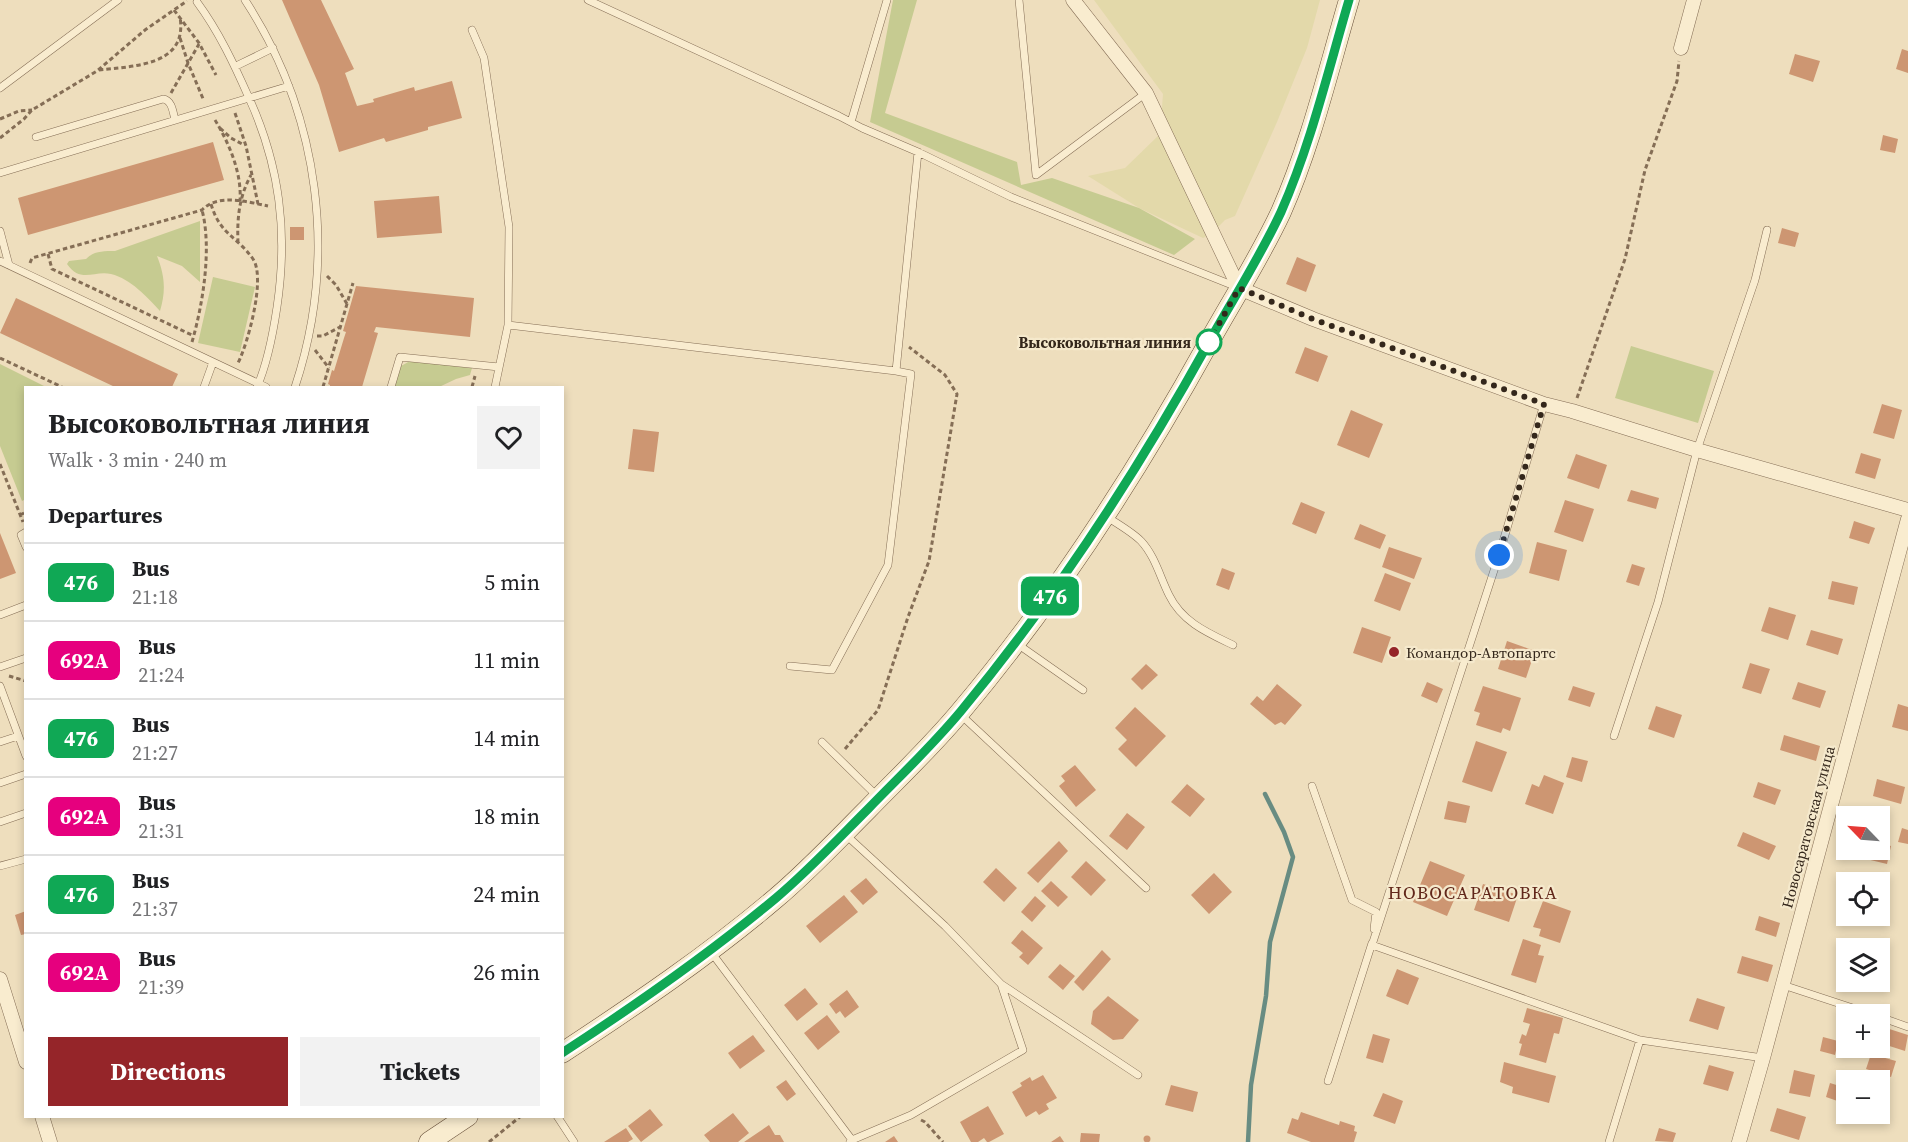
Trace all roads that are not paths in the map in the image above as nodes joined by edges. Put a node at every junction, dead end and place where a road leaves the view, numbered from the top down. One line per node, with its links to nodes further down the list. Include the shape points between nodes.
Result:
1 (118, 0): 15 (lane)
2 (245, 0): 11 (lane)
3 (588, 0): 19 (lane)
4 (887, 0): 19 (lane)
5 (1019, 0): 16 (lane, via 1036,175)
6 (1074, 0): 16 (street)
7 (1349, 0): 27 (main road, via 1298,169 1276,222)
8 (1694, 0): 12 (street)
9 (197, 2): 13 (lane)
10 (472, 30): 28 (lane, via 484,58 509,227)
11 (273, 48): 13 (lane); 14 (lane)
12 (1681, 48)
13 (236, 66): 17 (lane)
14 (289, 86): 17 (lane); 34 (lane, via 306,138 317,202 315,300)
15 (0, 88)
16 (1146, 93): 27 (street)
17 (249, 98): 18 (lane); 33 (lane, via 269,149 281,208 279,294)
18 (175, 120): 20 (lane, via 170,103 163,99); 22 (lane)
19 (851, 122): 21 (lane)
20 (36, 137)
21 (918, 152): 27 (lane, via 1011,197); 31 (lane)
22 (0, 173)
23 (1767, 230): 38 (lane, via 1755,280)
24 (0, 231): 26 (lane)
25 (0, 261): 26 (lane)
26 (9, 265): 29 (lane)
27 (1239, 288): 37 (street); 40 (main road)
28 (508, 325): 30 (lane); 31 (lane)
29 (213, 362): 32 (lane); 33 (lane)
30 (499, 367): 35 (lane, via 400,357); 36 (lane)
31 (896, 370): 48 (lane, via 911,375 888,565 832,670)
32 (204, 386)
33 (261, 386)
34 (295, 386)
35 (391, 386)
36 (495, 386)
37 (1544, 404): 38 (street); 69 (lane)
38 (1697, 450): 39 (street); 55 (lane, via 1658,602)
39 (1908, 510)
40 (1105, 515): 45 (main road); 46 (lane, via 1141,541 1169,597 1183,614 1197,628)
41 (1908, 519): 42 (street, Новосаратовская улица)
42 (1903, 559): 73 (street, Новосаратовская улица)
43 (24, 606): 44 (lane)
44 (0, 615)
45 (1016, 642): 51 (lane); 53 (main road)
46 (1233, 645)
47 (24, 659): 49 (lane)
48 (790, 666)
49 (0, 667)
50 (0, 686): 52 (lane)
51 (1083, 690)
52 (2, 701): 54 (lane)
53 (959, 713): 62 (main road); 68 (lane)
54 (18, 736): 56 (lane); 58 (lane)
55 (1614, 736)
56 (0, 742)
57 (822, 742): 62 (lane)
58 (24, 751)
59 (24, 775): 60 (lane)
60 (0, 783)
61 (1312, 786): 69 (lane, via 1352,900 1376,912)
62 (879, 797): 65 (main road)
63 (24, 814): 64 (lane)
64 (0, 822)
65 (844, 833): 70 (main road, via 778,897); 72 (lane)
66 (24, 860): 67 (lane)
67 (0, 866)
68 (1146, 888)
69 (1372, 945): 77 (lane); 82 (lane)
70 (710, 950): 78 (main road); 86 (lane)
71 (0, 979): 79 (street)
72 (1001, 984): 81 (lane); 86 (lane, via 1023,1050 911,1115)
73 (1783, 985): 74 (lane); 80 (street, Новосаратовская улица)
74 (1841, 1004)
75 (1890, 1021): 76 (lane)
76 (1908, 1028)
77 (1640, 1040): 80 (lane); 90 (lane)
78 (564, 1052)
79 (24, 1056)
80 (1763, 1058): 91 (street, Новосаратовская улица)
81 (1138, 1075)
82 (1328, 1081)
83 (43, 1118): 87 (street)
84 (465, 1118): 88 (main road)
85 (558, 1118): 89 (lane)
86 (851, 1141)
87 (50, 1142)
88 (429, 1142)
89 (574, 1142)
90 (1609, 1142)
91 (1739, 1142)

